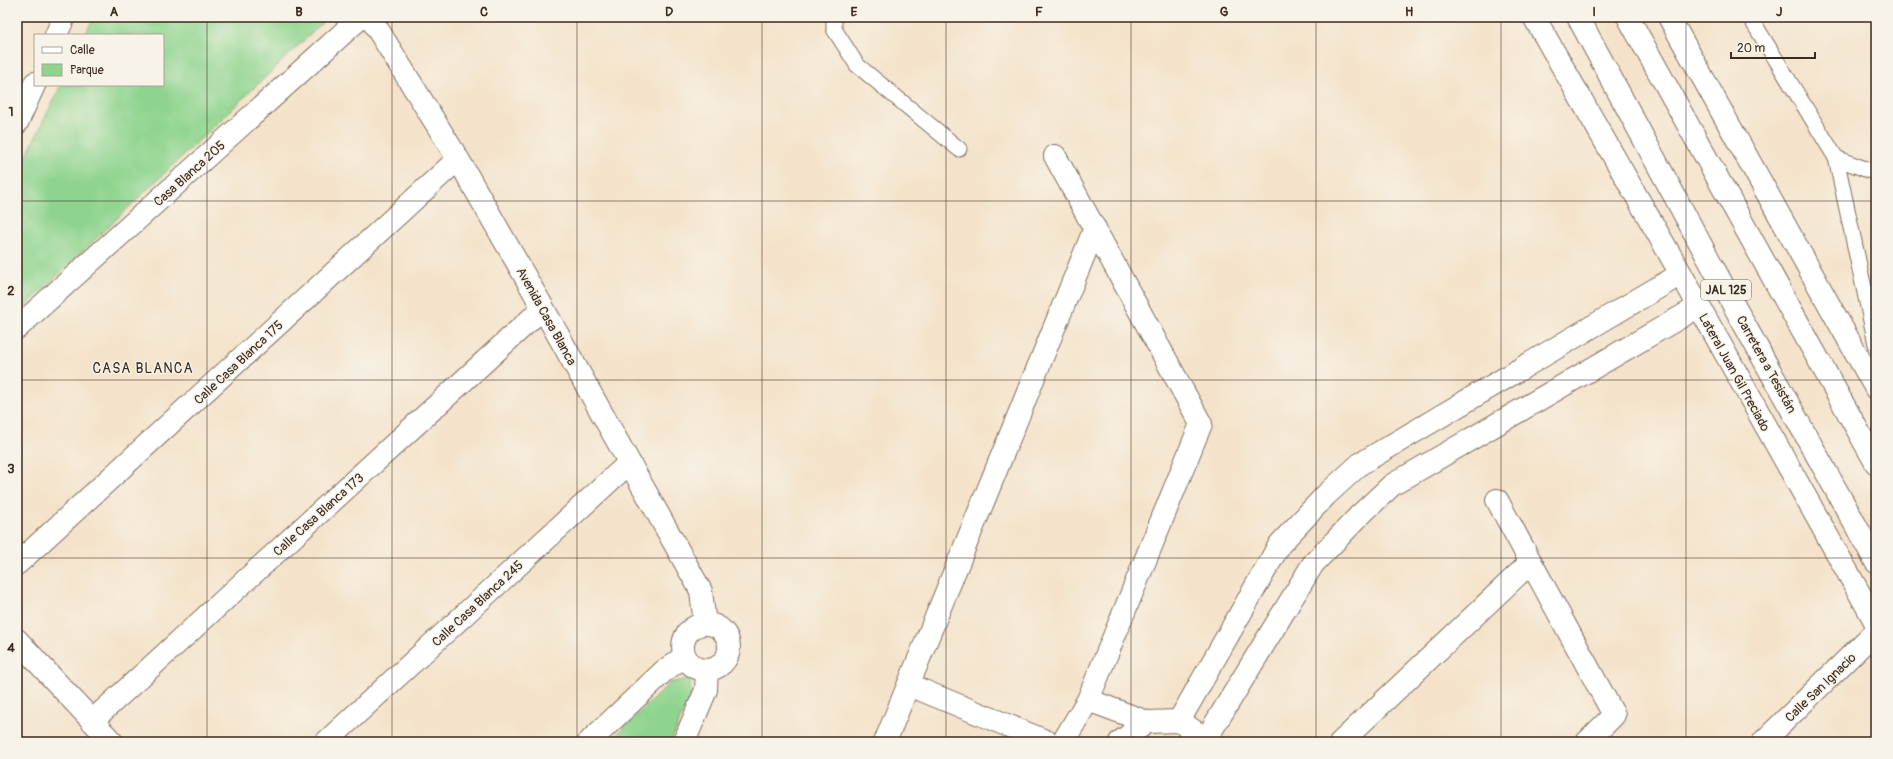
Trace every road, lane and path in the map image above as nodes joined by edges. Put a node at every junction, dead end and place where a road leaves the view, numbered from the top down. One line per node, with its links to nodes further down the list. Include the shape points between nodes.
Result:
1 (64, 17): 10 (street)
2 (361, 17): 22 (street, Casa Blanca 205)
3 (370, 17): 16 (street, Avenida Casa Blanca)
4 (834, 17): 13 (lane, via 834,29 857,65)
5 (1534, 17): 19 (street, Lateral Juan Gil Preciado)
6 (1578, 17): 29 (street, Carretera a Tesistán / JAL 125)
7 (1628, 17): 25 (street)
8 (1668, 17): 24 (street)
9 (1750, 17): 15 (lane)
10 (56, 34)
11 (34, 85): 12 (street)
12 (17, 123)
13 (959, 149)
14 (1055, 156): 18 (street)
15 (1836, 158): 17 (lane); 23 (lane)
16 (458, 159): 21 (street, Avenida Casa Blanca); 30 (street, Calle Casa Blanca 175)
17 (1876, 173)
18 (1094, 228): 37 (street); 38 (street, via 1201,424)
19 (1681, 274): 20 (street, Lateral Juan Gil Preciado); 40 (street, via 1360,464 1326,495 1280,544)
20 (1698, 307): 31 (street, Lateral Juan Gil Preciado); 42 (street, via 1392,484 1313,564)
21 (543, 308): 26 (street, Avenida Casa Blanca); 39 (street, Calle Casa Blanca 173)
22 (17, 328)
23 (1876, 344)
24 (1876, 389)
25 (1876, 463)
26 (629, 464): 32 (street, Avenida Casa Blanca, via 700,591); 44 (street, Calle Casa Blanca 245)
27 (1497, 500): 28 (street)
28 (1531, 562): 51 (street); 52 (street, via 1614,715)
29 (1876, 562)
30 (17, 564)
31 (1876, 623)
32 (705, 624): 35 (street, via 696,625 684,638); 36 (street, via 714,625 722,630 729,646 728,655 723,663)
33 (1876, 631): 53 (street, Calle San Ignacio)
34 (17, 640): 39 (street)
35 (685, 656): 36 (street, via 690,663); 45 (street, via 664,671)
36 (707, 670): 46 (street, via 706,690)
37 (909, 685): 47 (street); 48 (street)
38 (1088, 700): 41 (street); 49 (street)
39 (92, 721): 43 (street)
40 (1179, 721): 41 (street); 42 (street)
41 (1147, 722): 50 (street)
42 (1206, 741)
43 (112, 742)
44 (326, 742)
45 (589, 742)
46 (684, 742)
47 (886, 742)
48 (1048, 742)
49 (1063, 742)
50 (1120, 742)
51 (1341, 742)
52 (1587, 742)
53 (1763, 742)

